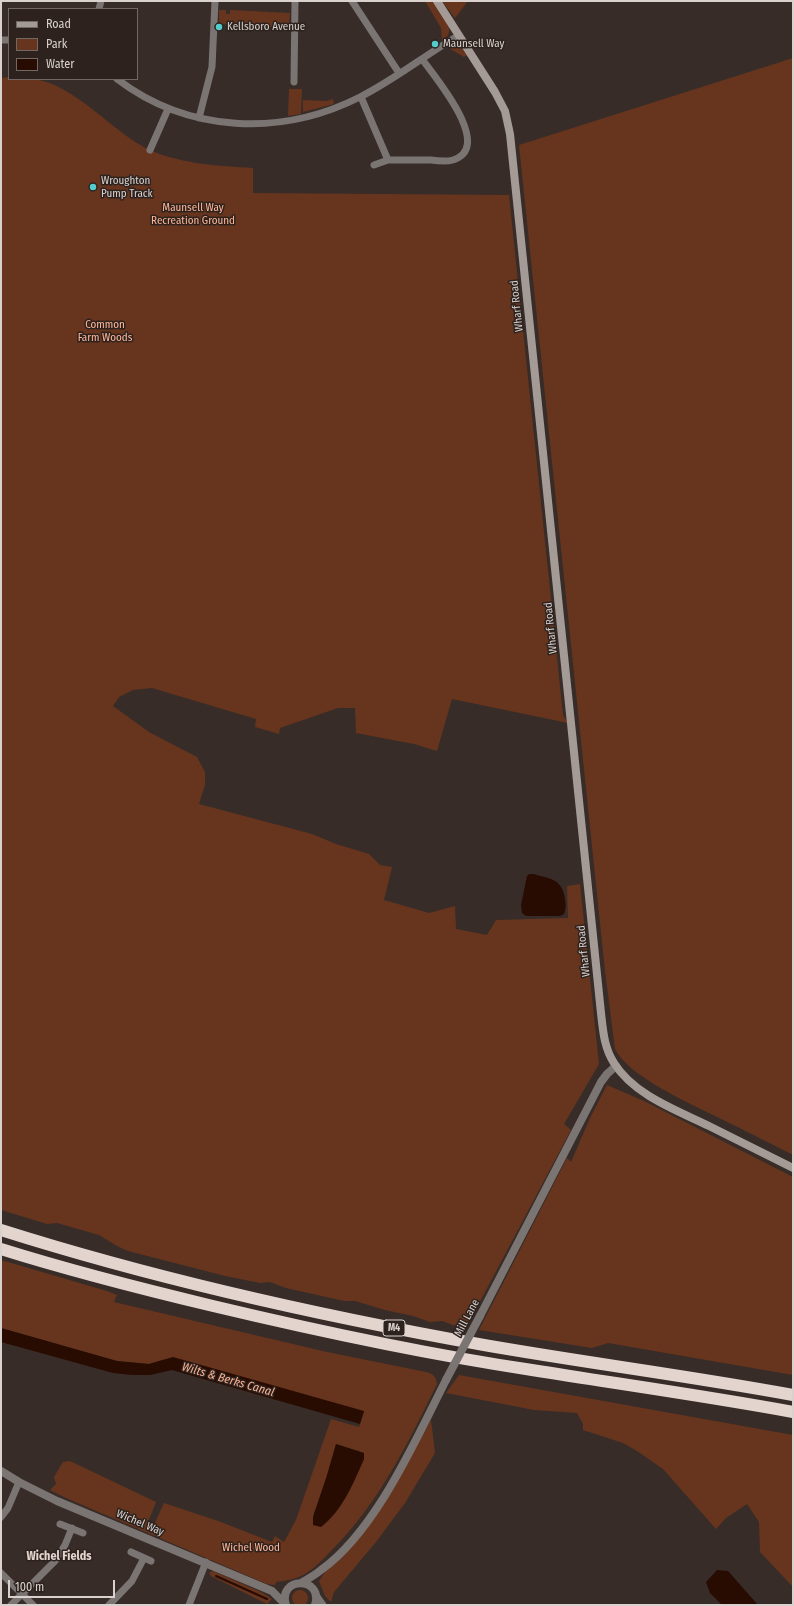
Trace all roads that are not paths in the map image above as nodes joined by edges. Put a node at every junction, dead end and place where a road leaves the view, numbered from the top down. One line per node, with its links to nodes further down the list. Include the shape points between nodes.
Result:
1 (215, 1): 12 (street, via 211,71)
2 (295, 1): 9 (street)
3 (352, 1): 7 (street)
4 (437, 1): 5 (main road, Wharf Road)
5 (458, 36): 6 (street); 16 (main road, Wharf Road, via 498,98 510,134 602,1024 608,1051)
6 (422, 59): 7 (street); 14 (street, via 458,111 467,132 467,146 462,154 450,160)
7 (399, 73): 10 (street)
8 (118, 80): 11 (street, via 140,95)
9 (294, 82)
10 (361, 97): 12 (street, via 328,112 276,123 251,124); 14 (street)
11 (168, 109): 12 (street); 13 (street)
12 (199, 118)
13 (150, 150)
14 (388, 160): 15 (street)
15 (374, 165)
16 (616, 1066): 17 (main road, Wharf Road, via 648,1095); 30 (street, Mill Lane, bridge, via 601,1082 402,1466 357,1535)
17 (793, 1168)
18 (1, 1230): 20 (highway, M4, via 147,1273 331,1316 483,1345)
19 (1, 1249): 21 (highway, M4, via 142,1289 346,1336 487,1363)
20 (793, 1395)
21 (793, 1412)
22 (1, 1471): 23 (street, Wichel Way)
23 (19, 1482): 24 (street, via 8,1508); 29 (street, Wichel Way, via 57,1501)
24 (1, 1517)
25 (60, 1524): 26 (street)
26 (72, 1528): 27 (street); 36 (street, via 56,1560)
27 (83, 1533)
28 (131, 1552): 39 (street, via 147,1559 132,1581)
29 (206, 1562): 34 (street, Wichel Way); 40 (street)
30 (322, 1570): 32 (street, Mill Lane); 35 (street, Mill Lane)
31 (1, 1573): 36 (street)
32 (301, 1583): 33 (street, Mill Lane); 35 (street, via 309,1585)
33 (290, 1587): 34 (street); 41 (street, via 285,1596)
34 (272, 1591): 41 (street, Wichel Way)
35 (315, 1593): 42 (street, Mill Lane); 43 (street)
36 (22, 1594): 37 (street); 38 (street)
37 (11, 1605)
38 (33, 1605)
39 (109, 1605)
40 (189, 1605)
41 (286, 1605)
42 (315, 1605)
43 (323, 1605)

